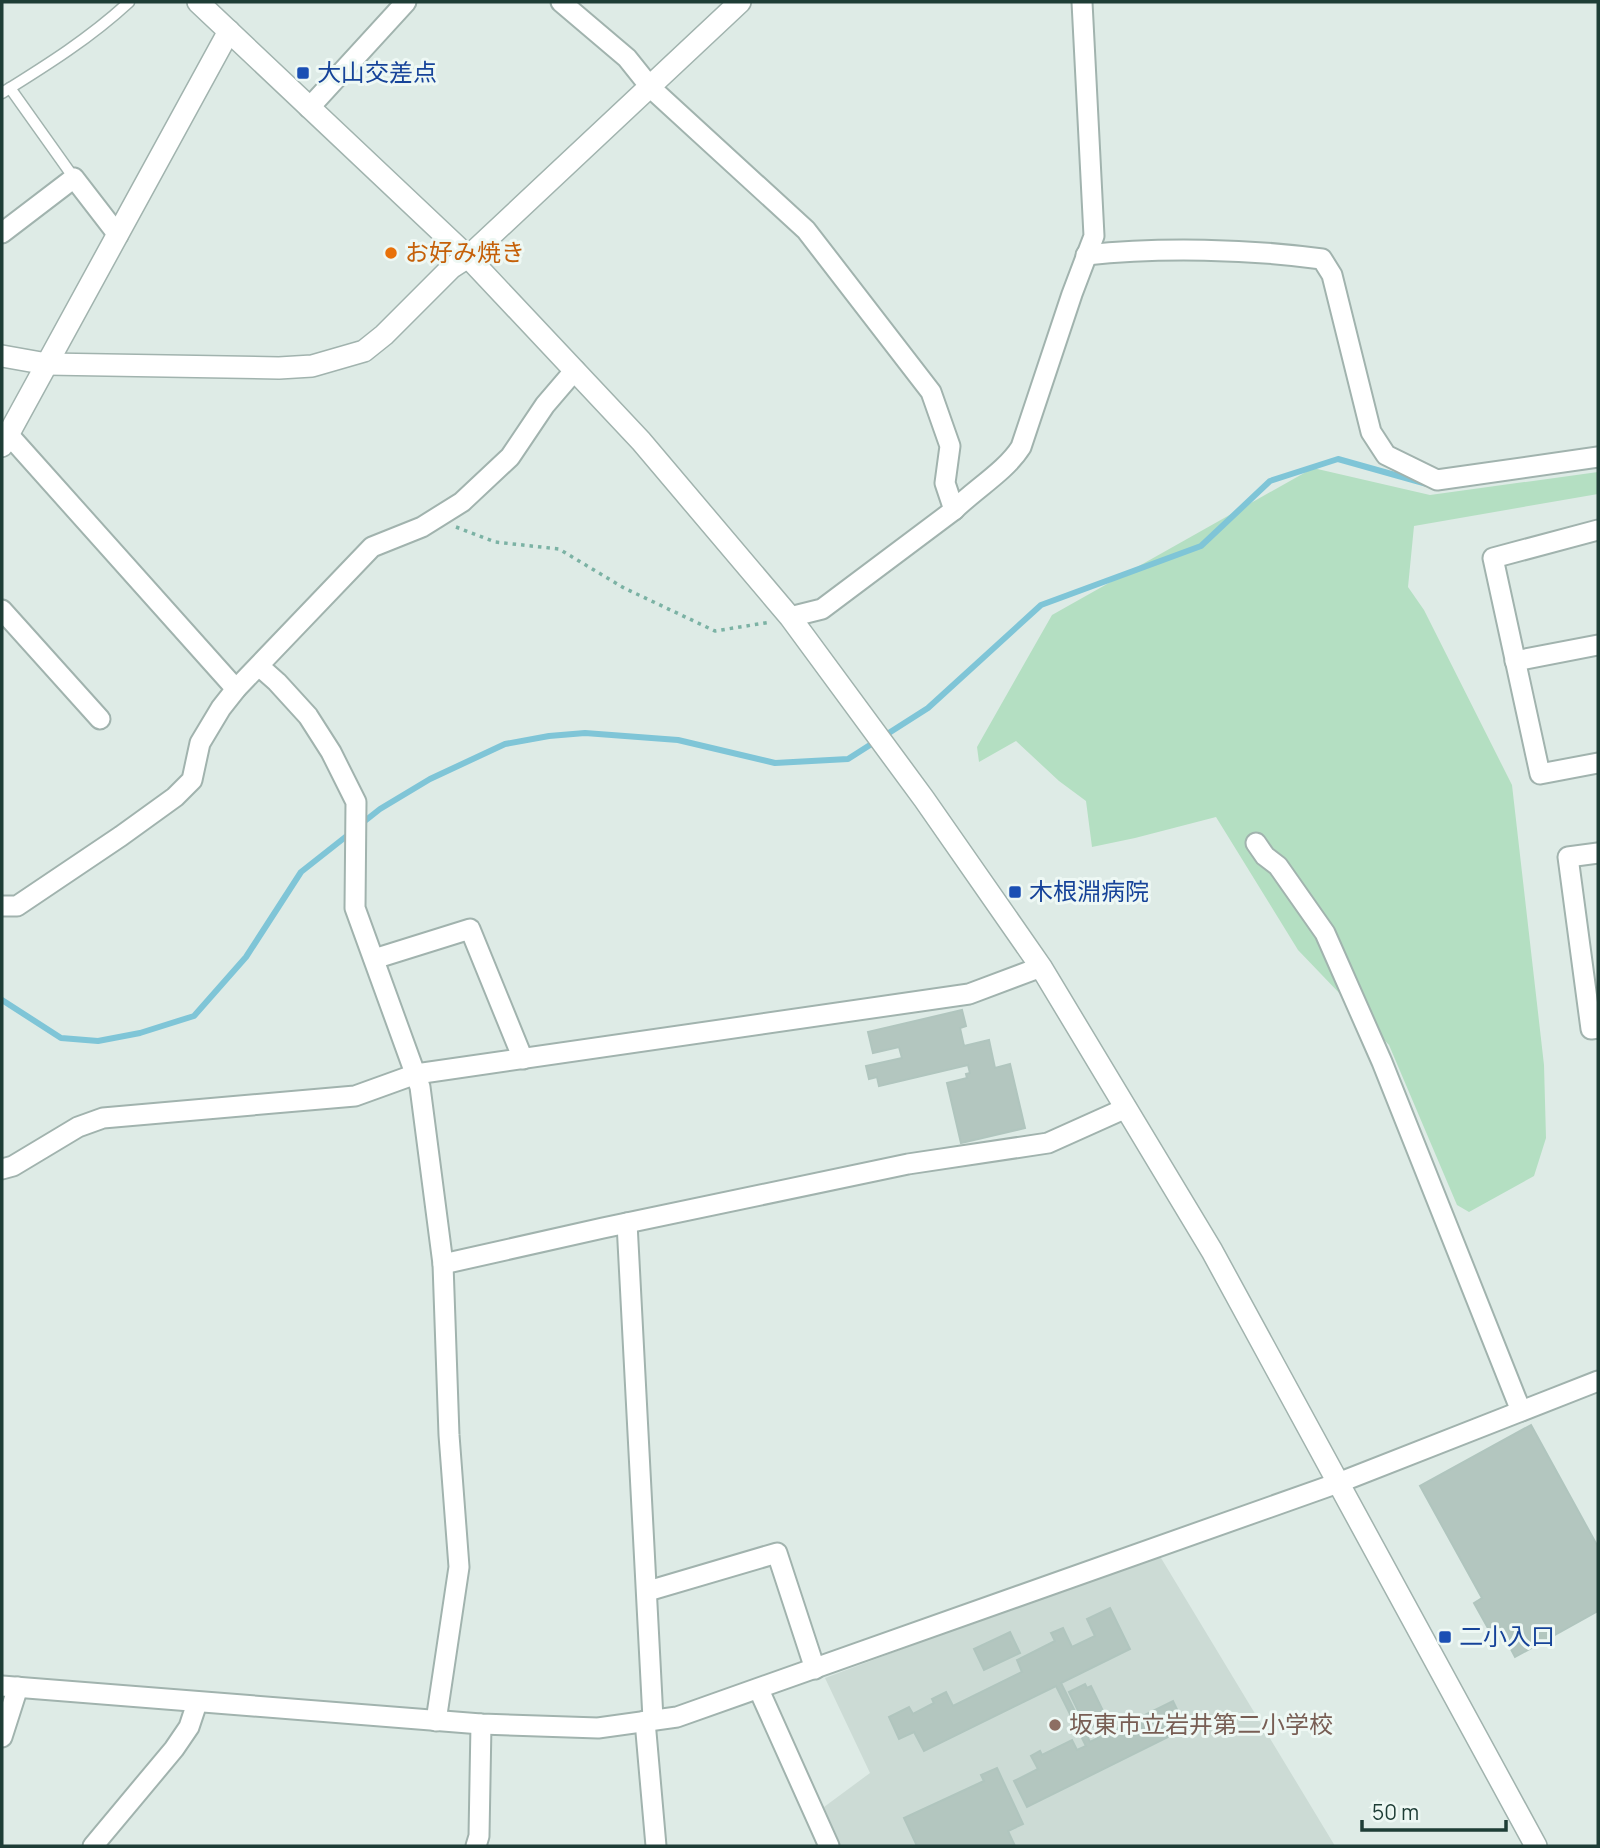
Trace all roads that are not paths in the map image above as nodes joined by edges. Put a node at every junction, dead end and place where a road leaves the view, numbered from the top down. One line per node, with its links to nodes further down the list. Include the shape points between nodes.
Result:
1 (129, 2): 9 (lane, via 60,57)
2 (198, 2): 7 (street)
3 (405, 2): 10 (street)
4 (561, 2): 8 (street, via 627,58)
5 (740, 2): 8 (street)
6 (1082, 2): 14 (street, via 1094,236)
7 (229, 32): 10 (street); 13 (street)
8 (650, 88): 15 (street); 21 (street, via 806,230 931,392 950,446 945,483)
9 (6, 90): 11 (lane)
10 (309, 108): 15 (street)
11 (74, 178): 12 (street); 13 (street)
12 (2, 233)
13 (118, 235): 17 (street)
14 (1086, 255): 20 (street, via 1125,251 1278,253 1322,259 1332,275 1371,432 1386,455 1437,480); 21 (street, via 1021,447 1012,461)
15 (468, 257): 17 (street, via 364,352 339,360 279,368); 18 (street)
16 (2, 356): 17 (street)
17 (47, 364): 19 (street)
18 (575, 370): 24 (street); 27 (street, via 510,457 462,502 422,527 372,547)
19 (5, 440): 28 (street)
20 (1598, 457)
21 (954, 510): 24 (street, via 822,609)
22 (1598, 530): 26 (street, via 1493,558)
23 (2, 610): 29 (street)
24 (790, 617): 35 (street, via 925,799)
25 (1598, 645): 26 (street)
26 (1515, 661): 30 (street, via 1540,774)
27 (259, 666): 28 (street); 34 (street, via 308,716 356,802 355,908)
28 (236, 689): 33 (street, via 200,743 192,780 175,797 17,906)
29 (100, 719)
30 (1598, 763)
31 (1256, 843): 44 (street, via 1325,933 1382,1062)
32 (1598, 853): 36 (street, via 1568,857 1591,1029)
33 (2, 906)
34 (374, 959): 37 (street, via 470,929); 38 (street)
35 (1041, 967): 37 (street, via 969,994); 39 (street)
36 (1598, 1028)
37 (523, 1059): 38 (street)
38 (416, 1074): 40 (street, via 355,1096 103,1118); 42 (street)
39 (1126, 1108): 41 (street, via 1048,1143 908,1164); 45 (street, via 1212,1251)
40 (2, 1169)
41 (627, 1223): 42 (street); 46 (street)
42 (443, 1264): 52 (street, via 459,1567)
43 (1598, 1381): 44 (street)
44 (1521, 1411): 45 (street)
45 (1338, 1483): 47 (street); 59 (street)
46 (648, 1591): 47 (street, via 777,1553); 51 (street)
47 (814, 1669): 49 (street)
48 (10, 1687): 50 (street); 54 (street)
49 (760, 1690): 51 (street, via 677,1717); 58 (street)
50 (197, 1703): 52 (street); 55 (street, via 189,1727 174,1749)
51 (649, 1720): 53 (street, via 598,1728); 57 (street)
52 (436, 1721): 53 (street)
53 (481, 1724): 56 (street)
54 (2, 1737)
55 (93, 1846)
56 (476, 1846)
57 (656, 1846)
58 (828, 1846)
59 (1536, 1846)

